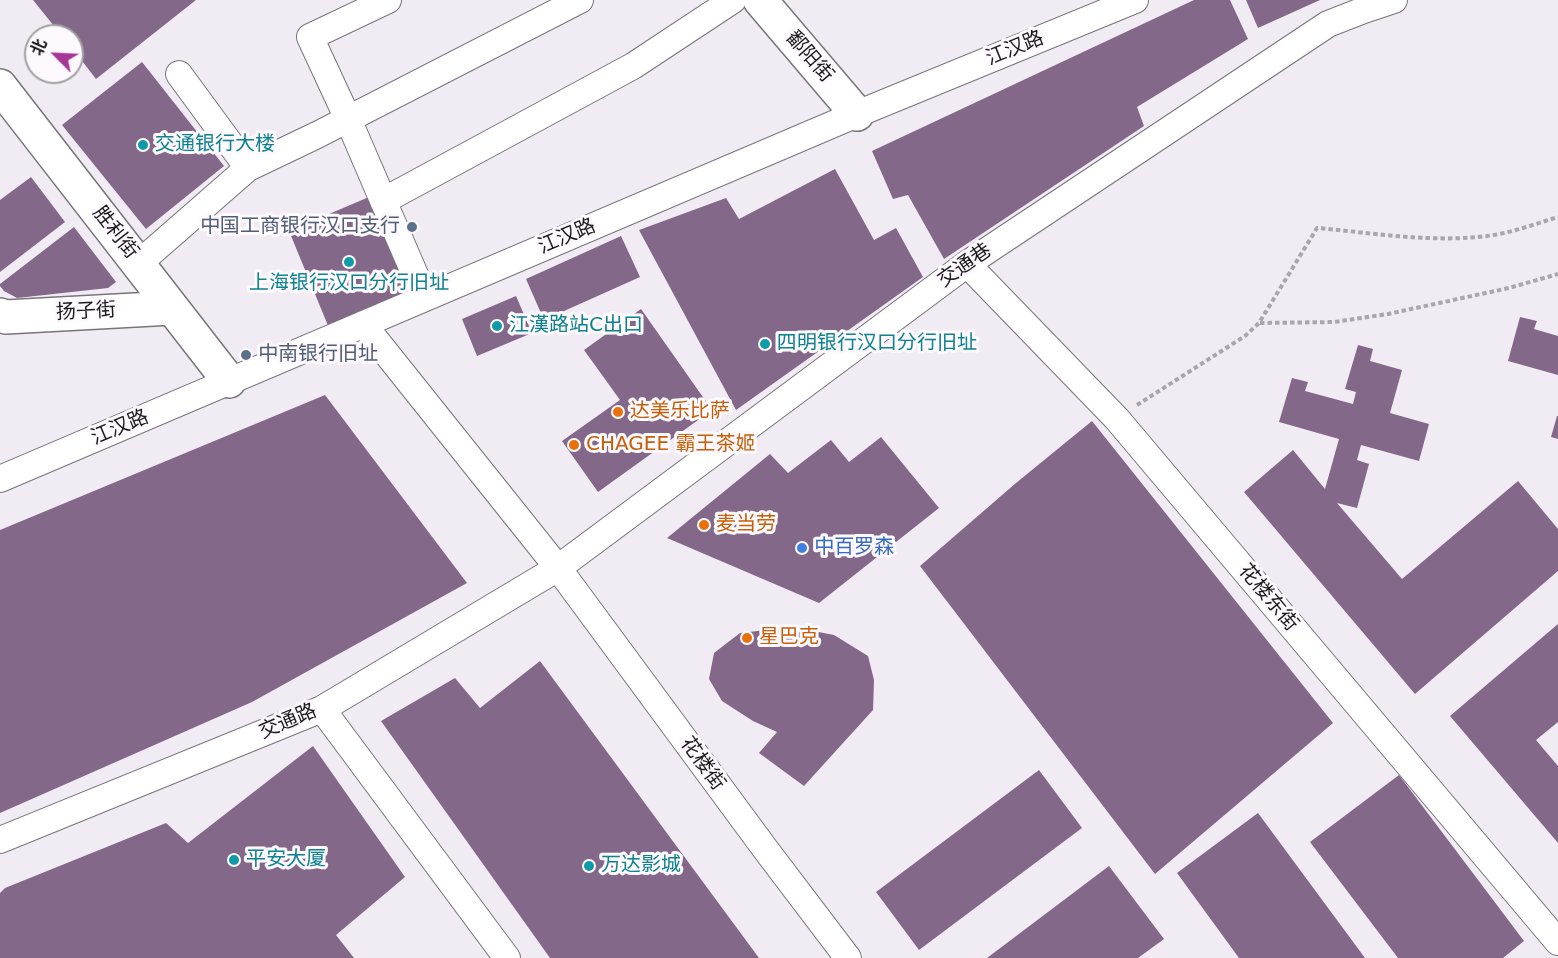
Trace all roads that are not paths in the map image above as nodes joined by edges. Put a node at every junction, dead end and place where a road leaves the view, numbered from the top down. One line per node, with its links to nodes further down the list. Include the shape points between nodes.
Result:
1 (388, 0): 10 (street, via 310,37)
2 (580, 0): 10 (street)
3 (733, 0): 12 (street, via 633,66)
4 (760, 0): 9 (street, 鄱阳街)
5 (1136, 0): 9 (street, 江汉路)
6 (1394, 0): 14 (street, 交通巷, via 1328,24)
7 (179, 74): 11 (street)
8 (0, 86): 13 (street, 胜利街)
9 (857, 114): 15 (street, 江汉路)
10 (348, 118): 11 (street); 12 (street)
11 (248, 168): 13 (street)
12 (383, 201): 15 (street)
13 (138, 264): 16 (street, 胜利街)
14 (967, 264): 21 (street, 交通巷); 24 (street, 花楼东街, via 1117,419)
15 (425, 298): 18 (street, 江汉路)
16 (172, 308): 17 (street, 扬子街); 19 (street, 胜利街)
17 (0, 315)
18 (363, 324): 19 (street, 江汉路); 21 (street, 花楼街)
19 (229, 381): 20 (street, 江汉路)
20 (0, 479)
21 (558, 568): 22 (street, 交通路); 26 (street, 花楼街)
22 (322, 709): 23 (street, 交通路); 25 (street)
23 (0, 840)
24 (1558, 942)
25 (507, 958)
26 (848, 958)

